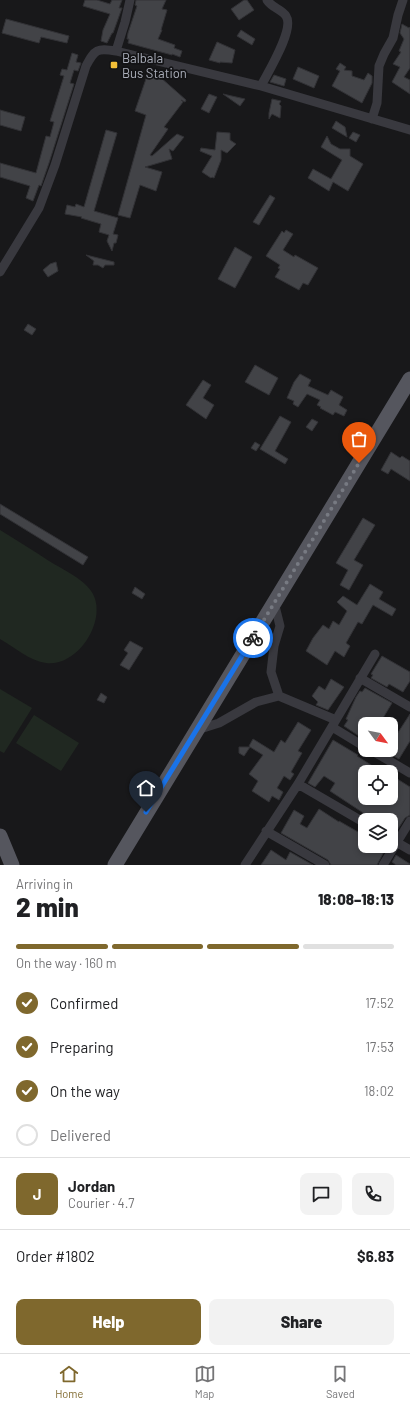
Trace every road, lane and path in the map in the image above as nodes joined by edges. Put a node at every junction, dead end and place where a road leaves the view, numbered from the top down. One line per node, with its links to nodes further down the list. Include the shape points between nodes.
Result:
1 (130, 0): 4 (street)
2 (267, 0): 5 (street, via 285,14 289,21 284,41)
3 (403, 0): 6 (street, via 393,38 379,66 377,103)
4 (116, 51): 5 (street); 8 (street, via 103,49 93,54 86,66 39,208)
5 (261, 86): 6 (street)
6 (372, 119): 7 (street)
7 (410, 130)
8 (0, 272)
9 (410, 379): 10 (main road)
10 (274, 602): 13 (street, via 280,626 271,672); 16 (main road)
11 (375, 654): 12 (street)
12 (360, 678): 14 (street); 15 (street)
13 (278, 696): 15 (street); 16 (street, via 256,702 219,723)
14 (410, 707)
15 (334, 724): 17 (street); 20 (street)
16 (196, 730): 30 (main road)
17 (358, 742)
18 (383, 757): 19 (street)
19 (410, 773)
20 (298, 784): 21 (street); 23 (street)
21 (358, 819)
22 (410, 821): 24 (street)
23 (266, 831): 31 (street); 32 (street)
24 (398, 835)
25 (0, 836): 29 (main road)
26 (398, 842): 27 (street)
27 (410, 850)
28 (388, 853): 33 (street)
29 (12, 865)
30 (115, 865)
31 (245, 865)
32 (326, 865)
33 (383, 865)

